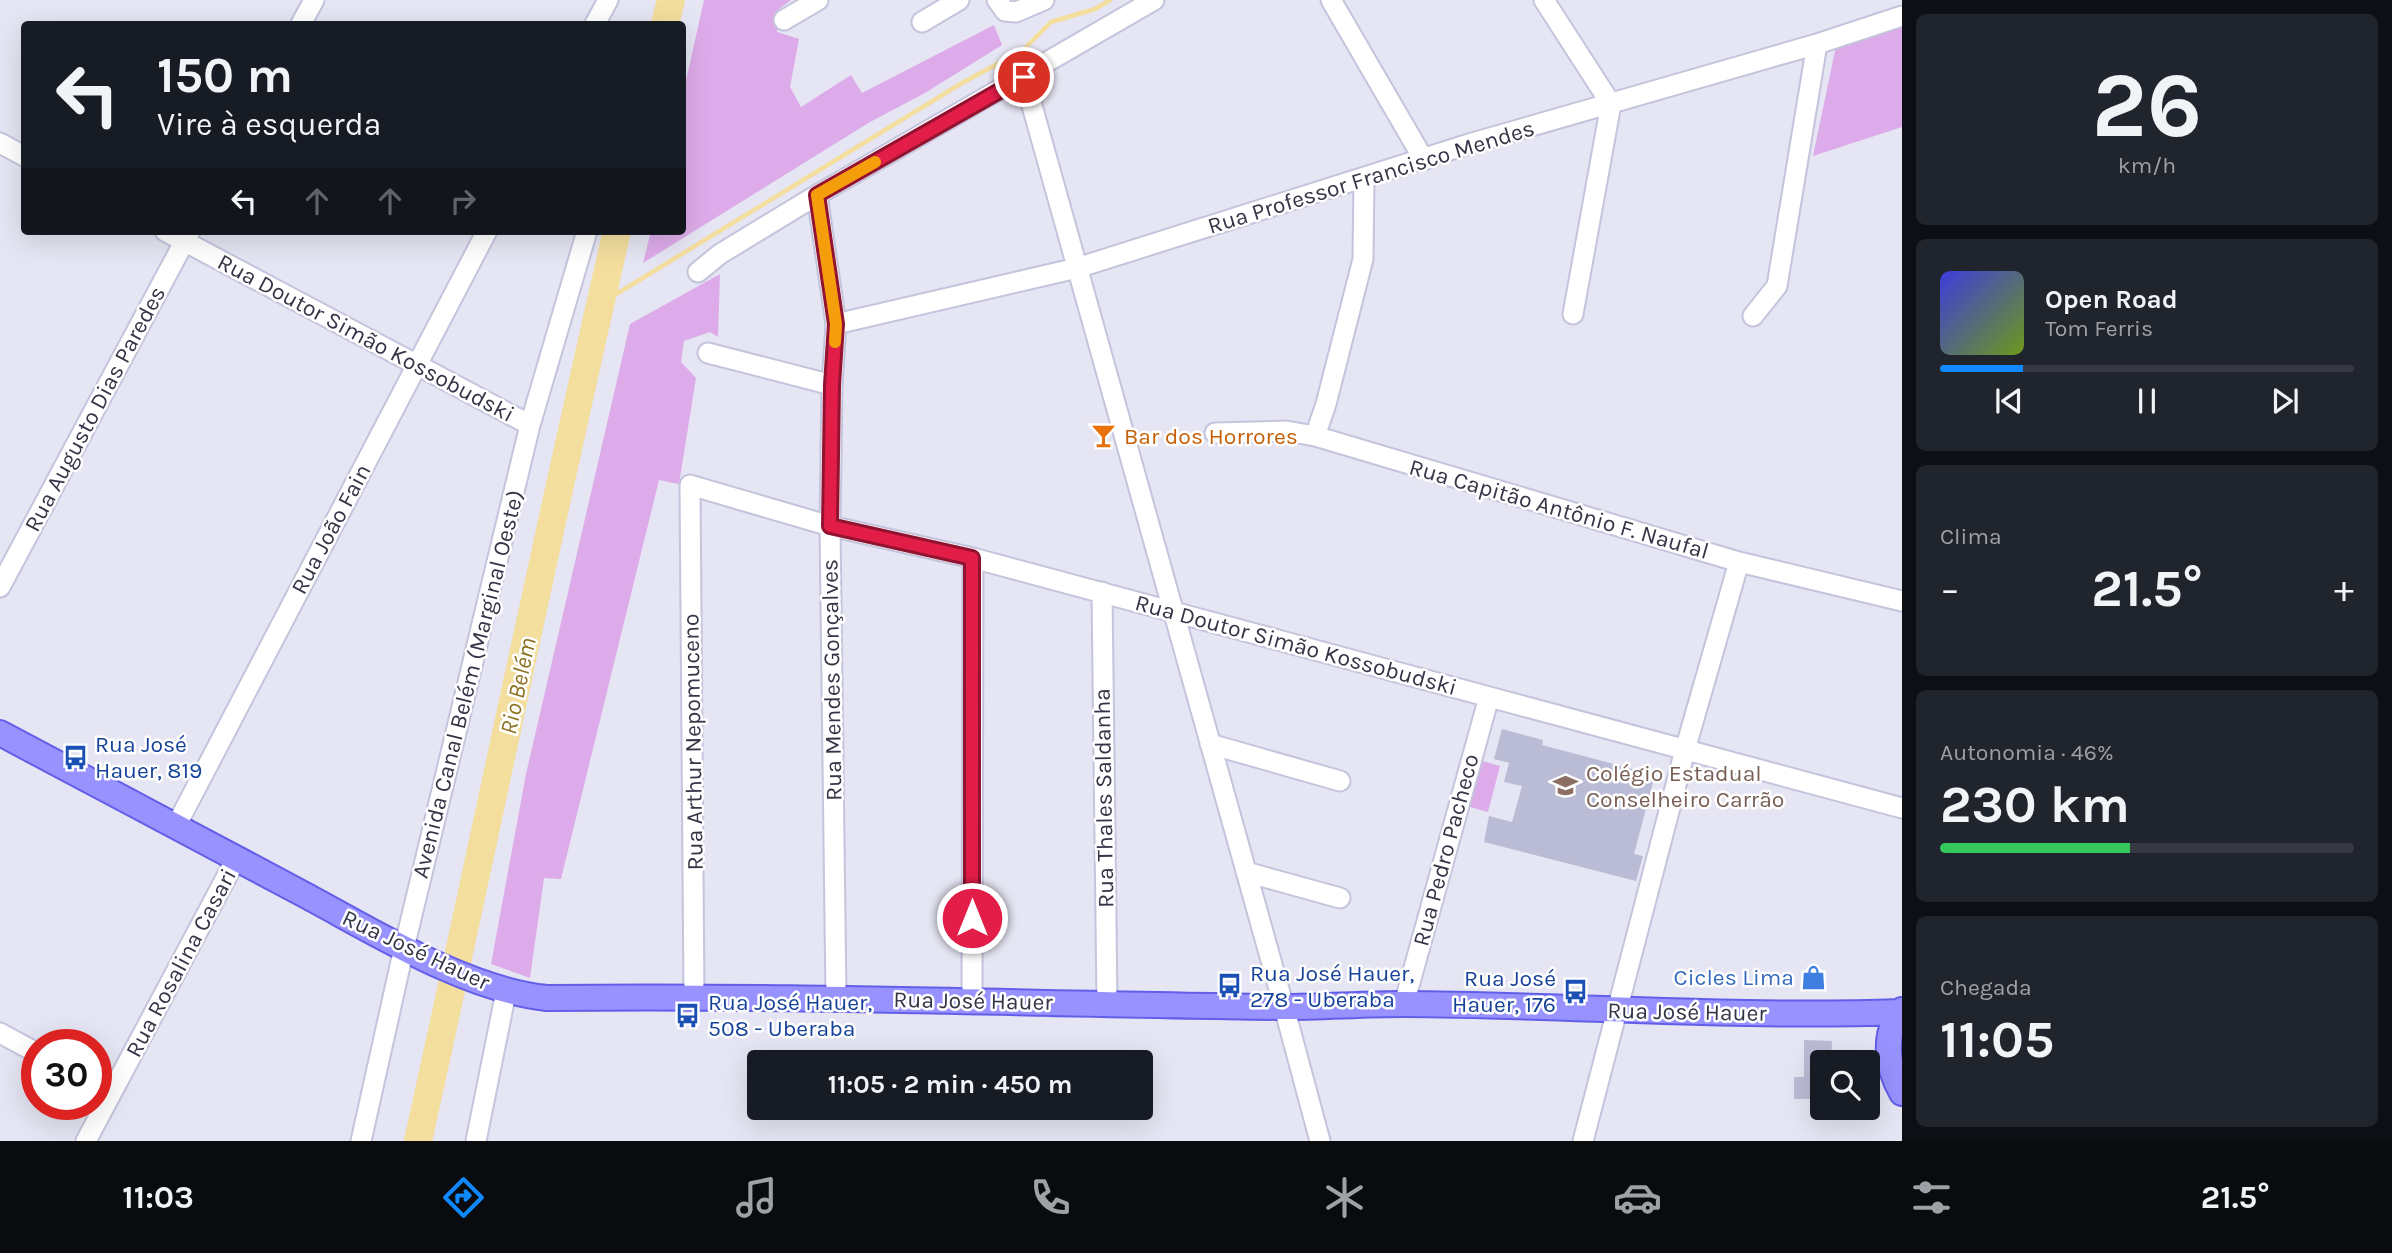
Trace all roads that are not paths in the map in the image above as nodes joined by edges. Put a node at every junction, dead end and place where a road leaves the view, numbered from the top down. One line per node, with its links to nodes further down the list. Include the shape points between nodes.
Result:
1 (314, 0): 13 (street)
2 (608, 0): 14 (street)
3 (818, 0): 12 (street)
4 (959, 0): 15 (street)
5 (1044, 0): 9 (street, via 1016,12)
6 (1154, 0): 10 (street)
7 (1331, 0): 21 (street)
8 (1544, 0): 18 (street)
9 (1001, 6)
10 (1131, 6): 17 (street)
11 (1902, 16): 16 (street, Rua Professor Francisco Mendes)
12 (783, 20)
13 (303, 21)
14 (597, 21)
15 (922, 22)
16 (1817, 44): 18 (street, Rua Professor Francisco Mendes); 30 (street, via 1777,286)
17 (1024, 77): 23 (street); 27 (street)
18 (1611, 104): 21 (street, Rua Professor Francisco Mendes); 29 (street)
19 (0, 144): 20 (street)
20 (21, 154)
21 (1424, 160): 22 (street, Rua Professor Francisco Mendes)
22 (1364, 178): 27 (street, Rua Professor Francisco Mendes); 37 (street, via 1363,259)
23 (817, 195): 28 (street); 31 (street, Rua Mendes Gonçalves)
24 (485, 235): 33 (street, Rua João Fain)
25 (586, 235): 35 (street, Avenida Canal Belém (Marginal Oeste))
26 (188, 236): 33 (street, Rua Doutor Simão Kossobudski); 42 (street, Rua Augusto Dias Paredes)
27 (1077, 268): 31 (street, Rua Professor Francisco Mendes); 45 (street)
28 (698, 272)
29 (1573, 314)
30 (1753, 316)
31 (836, 324): 34 (street, Rua Mendes Gonçalves)
32 (708, 353): 34 (street)
33 (417, 365): 35 (street, Rua Doutor Simão Kossobudski); 52 (street, Rua João Fain)
34 (832, 385): 39 (street, Rua Mendes Gonçalves)
35 (530, 425): 56 (street, Avenida Canal Belém (Marginal Oeste))
36 (1215, 433): 37 (street, Rua Capitão Antônio F. Naufal)
37 (1315, 436): 41 (street, Rua Capitão Antônio F. Naufal)
38 (690, 485): 39 (street, Rua Doutor Simão Kossobudski); 58 (street, Rua Arthur Nepomuceno)
39 (830, 526): 40 (street, Rua Doutor Simão Kossobudski); 59 (street, Rua Mendes Gonçalves)
40 (972, 558): 43 (street, Rua Doutor Simão Kossobudski); 60 (street)
41 (1739, 562): 44 (street, Rua Capitão Antônio F. Naufal); 49 (street)
42 (0, 587)
43 (1102, 593): 45 (street, Rua Doutor Simão Kossobudski); 61 (street, Rua Thales Saldanha)
44 (1902, 601)
45 (1173, 612): 46 (street, Rua Doutor Simão Kossobudski); 48 (street)
46 (1489, 697): 49 (street, Rua Doutor Simão Kossobudski); 62 (street, Rua Pedro Pacheco)
47 (0, 733): 52 (main road, Rua José Hauer)
48 (1210, 744): 50 (street); 54 (street)
49 (1685, 750): 51 (street, Rua Doutor Simão Kossobudski); 64 (street)
50 (1340, 781)
51 (1902, 808)
52 (176, 826): 53 (main road, Rua José Hauer)
53 (236, 859): 56 (main road, Rua José Hauer); 70 (street, Rua Rosalina Casari)
54 (1246, 872): 55 (street); 63 (street)
55 (1340, 898)
56 (411, 951): 57 (main road, Rua José Hauer); 74 (street, Avenida Canal Belém (Marginal Oeste))
57 (500, 989): 58 (main road, Rua José Hauer, via 547,998); 75 (street)
58 (694, 998): 59 (main road, Rua José Hauer)
59 (836, 999): 60 (main road, Rua José Hauer)
60 (972, 1001): 61 (main road, Rua José Hauer)
61 (1107, 1003): 63 (main road, Rua José Hauer)
62 (1404, 1004): 63 (main road, Rua José Hauer); 64 (main road, Rua José Hauer)
63 (1284, 1007): 76 (street)
64 (1616, 1011): 66 (main road, Rua José Hauer); 77 (street)
65 (1901, 1011): 66 (main road, Rua José Hauer); 69 (main road, via 1888,1039)
66 (1841, 1014): 69 (main road, Rua José Hauer, via 1864,1021 1878,1033)
67 (0, 1033): 68 (street)
68 (21, 1044)
69 (1890, 1054): 71 (main road)
70 (112, 1075)
71 (1902, 1093)
72 (93, 1120): 73 (street, Rua Rosalina Casari)
73 (86, 1141)
74 (361, 1141)
75 (476, 1141)
76 (1320, 1141)
77 (1583, 1141)

